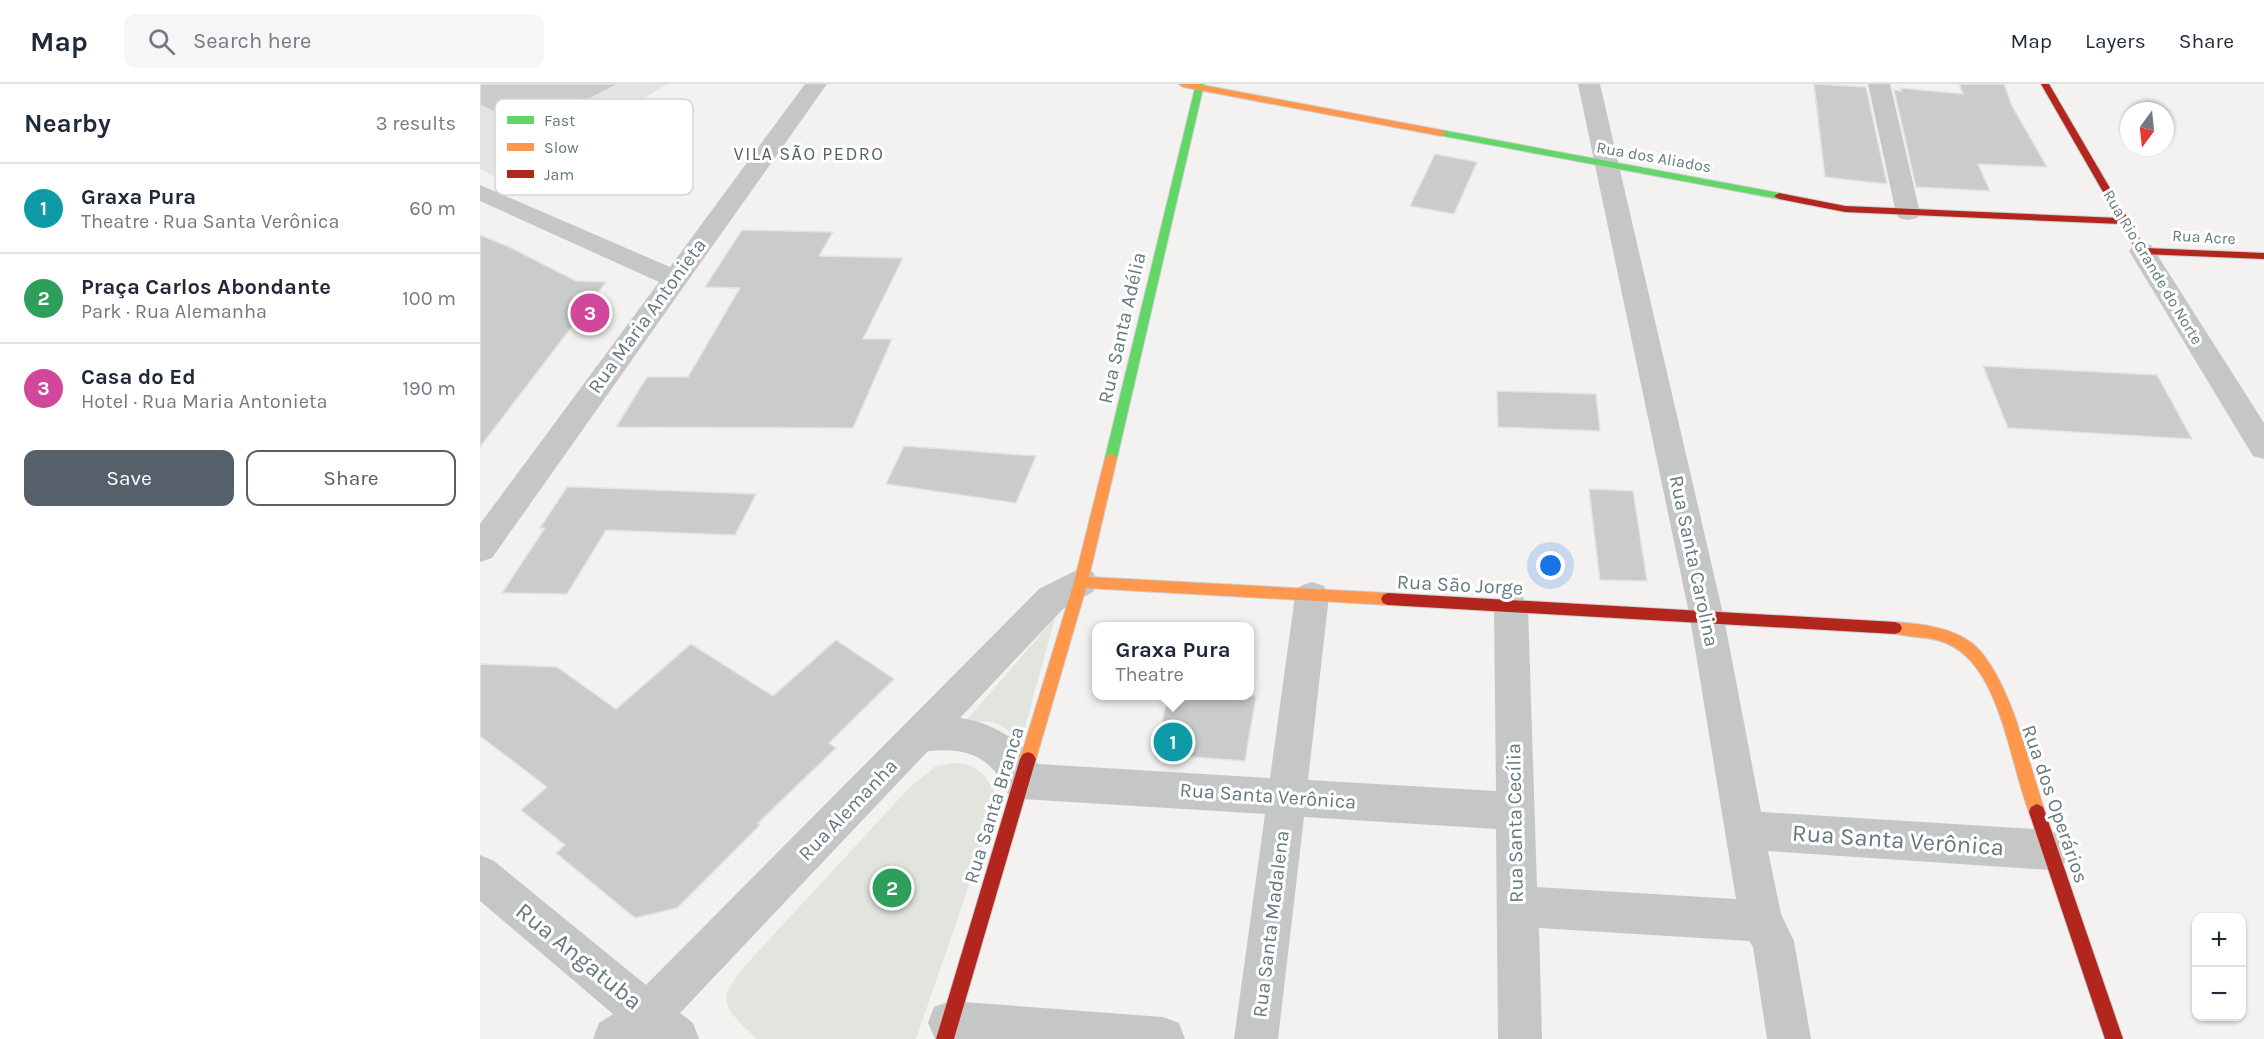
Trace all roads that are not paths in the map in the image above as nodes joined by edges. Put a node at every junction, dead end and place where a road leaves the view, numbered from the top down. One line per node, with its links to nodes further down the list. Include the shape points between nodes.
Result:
1 (816, 84): 13 (street, Rua Maria Antonieta)
2 (1182, 84): 6 (street, Rua dos Aliados)
3 (1589, 84): 7 (street, Rua Santa Carolina)
4 (1880, 84): 9 (street)
5 (2045, 84): 10 (street, Rua Rio Grande do Norte)
6 (1199, 86): 7 (street, Rua dos Aliados); 16 (street, Rua Santa Adélia)
7 (1608, 166): 9 (street, Rua dos Aliados, via 1845,209); 19 (street, Rua Santa Carolina)
8 (480, 192): 13 (street)
9 (1908, 213): 10 (street, Rua dos Aliados)
10 (2124, 221): 11 (street, Rua Rio Grande do Norte)
11 (2142, 250): 12 (street, Rua Acre); 14 (street, Rua Rio Grande do Norte)
12 (2264, 256)
13 (675, 279): 15 (street, Rua Maria Antonieta)
14 (2264, 448)
15 (480, 549)
16 (1082, 582): 17 (street, Rua São Jorge); 21 (street, Rua Alemanha, via 1051,600); 22 (street, Rua Santa Branca)
17 (1312, 596): 18 (street, Rua São Jorge); 23 (street, Rua Santa Madalena)
18 (1511, 607): 19 (street, Rua São Jorge); 24 (street, Rua Santa Cecília)
19 (1707, 618): 20 (street, Rua São Jorge); 25 (street, Rua Santa Carolina)
20 (1909, 629): 26 (street, Rua dos Operários, via 1960,642 1983,662)
21 (921, 735): 22 (street, via 972,735 1012,760); 30 (street, Rua Alemanha)
22 (1023, 778): 23 (street, Rua Santa Verônica); 31 (street, Rua Santa Branca)
23 (1287, 797): 24 (street, Rua Santa Verônica); 34 (street, Rua Santa Madalena)
24 (1515, 811): 28 (street, Rua Santa Cecília)
25 (1746, 830): 26 (street, Rua Santa Verônica); 29 (street, Rua Santa Carolina)
26 (2050, 850): 37 (street, Rua dos Operários)
27 (480, 875): 30 (street, Rua Angatuba)
28 (1517, 906): 29 (street); 35 (street, Rua Santa Cecília)
29 (1761, 921): 36 (street, Rua Santa Carolina, via 1773,941)
30 (663, 1027): 32 (street, Rua Alemanha)
31 (947, 1031): 33 (street)
32 (615, 1039)
33 (1163, 1039)
34 (1257, 1039)
35 (1520, 1039)
36 (1789, 1039)
37 (2114, 1039)

